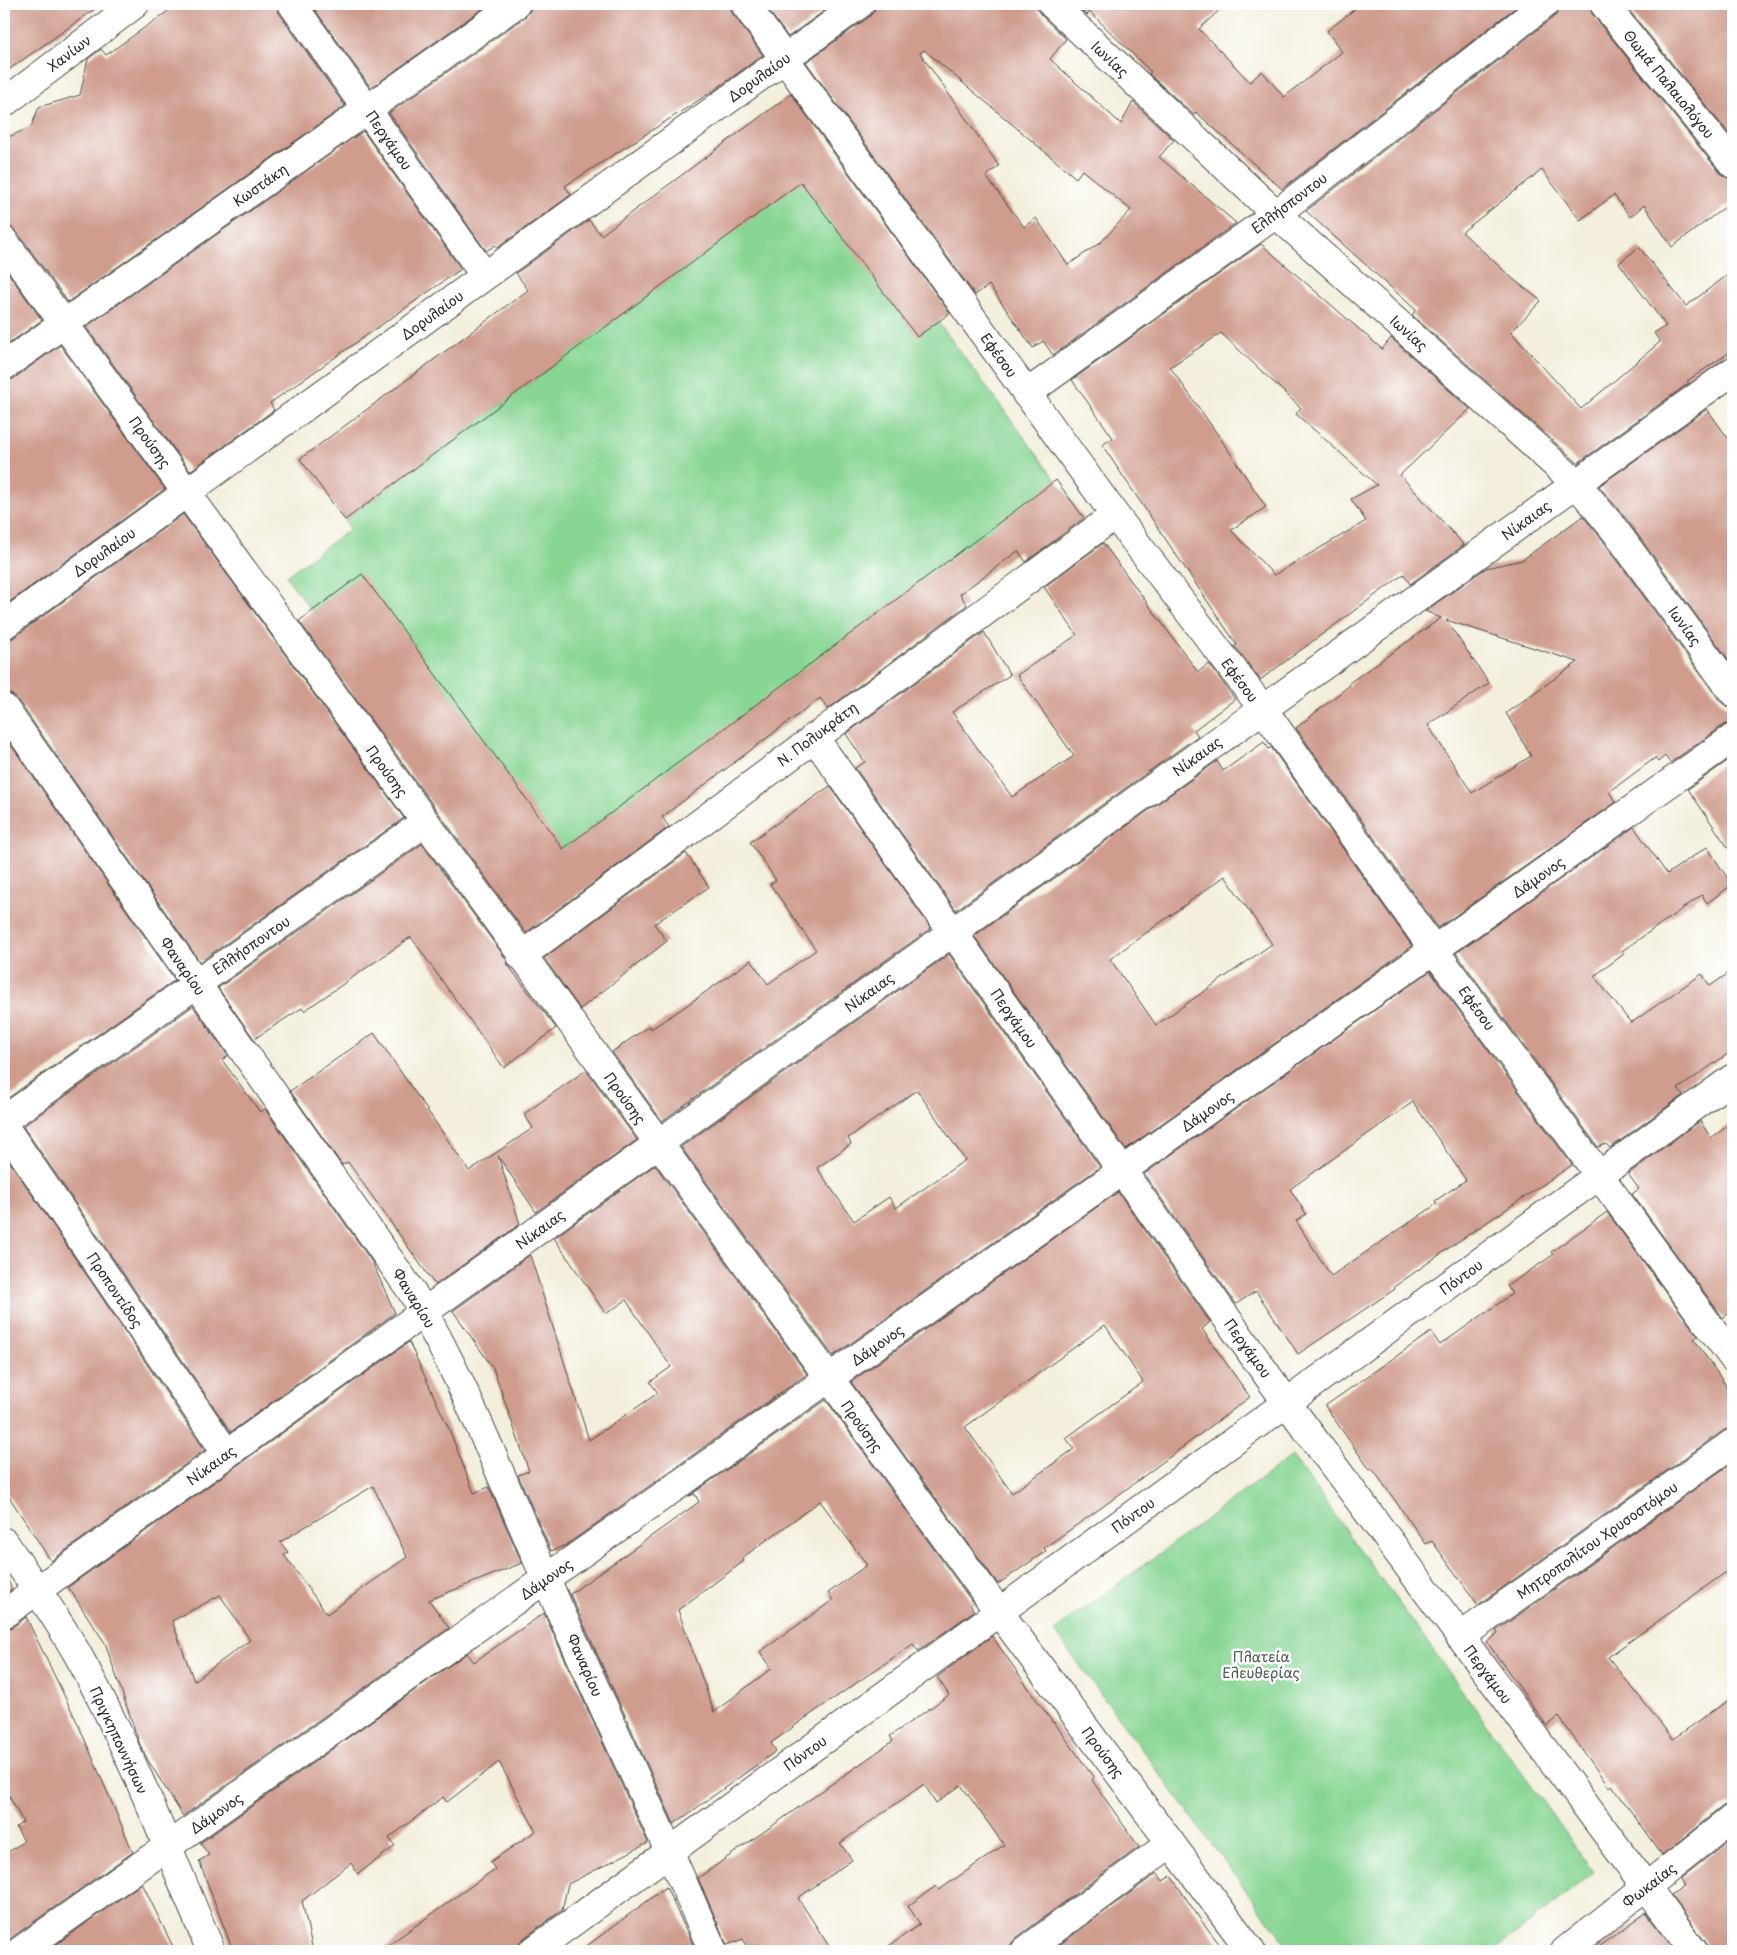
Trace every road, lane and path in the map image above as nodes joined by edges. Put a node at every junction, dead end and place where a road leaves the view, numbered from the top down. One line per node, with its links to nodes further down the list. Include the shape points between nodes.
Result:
1 (135, 4): 10 (street, Χανίων)
2 (292, 4): 11 (street, Περγάμου)
3 (516, 4): 11 (street, Κωστάκη)
4 (744, 4): 9 (street, Εφέσου)
5 (860, 4): 9 (street, Δορυλαίου)
6 (1052, 4): 13 (street, Ιωνίας)
7 (1544, 4): 13 (street, Ελλήσποντου)
8 (1604, 4): 12 (street, Θωμά Παλαιολόγου)
9 (785, 58): 15 (street, Δορυλαίου); 19 (street, Εφέσου)
10 (4, 103)
11 (367, 109): 15 (street, Περγάμου); 16 (street, Κωστάκη)
12 (1732, 161)
13 (1276, 214): 19 (street, Ελλήσποντου); 20 (street, Ιωνίας)
14 (4, 241): 16 (street, Προύσης)
15 (485, 276): 21 (street, Δορυλαίου)
16 (63, 323): 17 (street, Κωστάκη); 21 (street, Προύσης)
17 (4, 366)
18 (1733, 371): 20 (street, Νίκαιας)
19 (1026, 394): 22 (street, Εφέσου)
20 (1576, 484): 24 (street, Ιωνίας, via 1614,529); 26 (street, Νίκαιας)
21 (186, 493): 23 (street, Δορυλαίου); 29 (street, Προύσης)
22 (1115, 514): 26 (street, Εφέσου); 27 (street, Ν. Πολυκράτη)
23 (4, 625)
24 (1733, 692)
25 (4, 708): 33 (street, Φαναρίου)
26 (1263, 709): 30 (street, Νίκαιας); 31 (street, Εφέσου)
27 (814, 737): 30 (street, Περγάμου); 32 (street, Ν. Πολυκράτη)
28 (1733, 738): 31 (street, Δάμονος)
29 (424, 823): 32 (street, Προύσης); 33 (street, Ελλήσποντου)
30 (953, 932): 37 (street, Νίκαιας); 38 (street, Περγάμου)
31 (1434, 950): 38 (street, Δάμονος); 39 (street, Εφέσου)
32 (521, 956): 37 (street, Προύσης)
33 (195, 984): 35 (street, Ελλήσποντου); 40 (street, Φαναρίου)
34 (1733, 1078): 39 (street, Πόντου)
35 (4, 1120)
36 (4, 1126): 45 (street, Προποντίδος)
37 (658, 1144): 40 (street, Νίκαιας); 42 (street, Προύσης)
38 (1121, 1171): 42 (street, Δάμονος); 43 (street, Περγάμου)
39 (1600, 1176): 41 (street, Εφέσου); 43 (street, Πόντου)
40 (424, 1312): 45 (street, Νίκαιας); 47 (street, Φαναρίου, via 447,1355)
41 (1733, 1358)
42 (828, 1379): 47 (street, Δάμονος); 49 (street, Προύσης)
43 (1287, 1403): 49 (street, Πόντου); 51 (street, Περγάμου)
44 (1733, 1443): 51 (street, Μητροπολίτου Χρυσοστόμου)
45 (227, 1454): 48 (street, Νίκαιας)
46 (4, 1542): 48 (street, Πριγκηποννήσων)
47 (546, 1579): 54 (street, Δάμονος); 55 (street, Φαναρίου)
48 (37, 1590): 50 (street, Νίκαιας); 54 (street, Πριγκηποννήσων, via 102,1700)
49 (999, 1612): 53 (street, Προύσης); 55 (street, Πόντου)
50 (4, 1614)
51 (1460, 1637): 56 (street, Περγάμου)
52 (1733, 1818): 56 (street, Φωκαίας)
53 (1171, 1843): 61 (street); 62 (street, Προύσης)
54 (167, 1847): 57 (street, Δάμονος); 58 (street, Πριγκηποννήσων)
55 (670, 1852): 59 (street, Πόντου); 60 (street, Φαναρίου)
56 (1646, 1887): 63 (street, Φωκαίας); 64 (street, Περγάμου)
57 (20, 1951)
58 (211, 1951)
59 (533, 1951)
60 (713, 1951)
61 (1025, 1951)
62 (1251, 1951)
63 (1565, 1951)
64 (1694, 1951)

